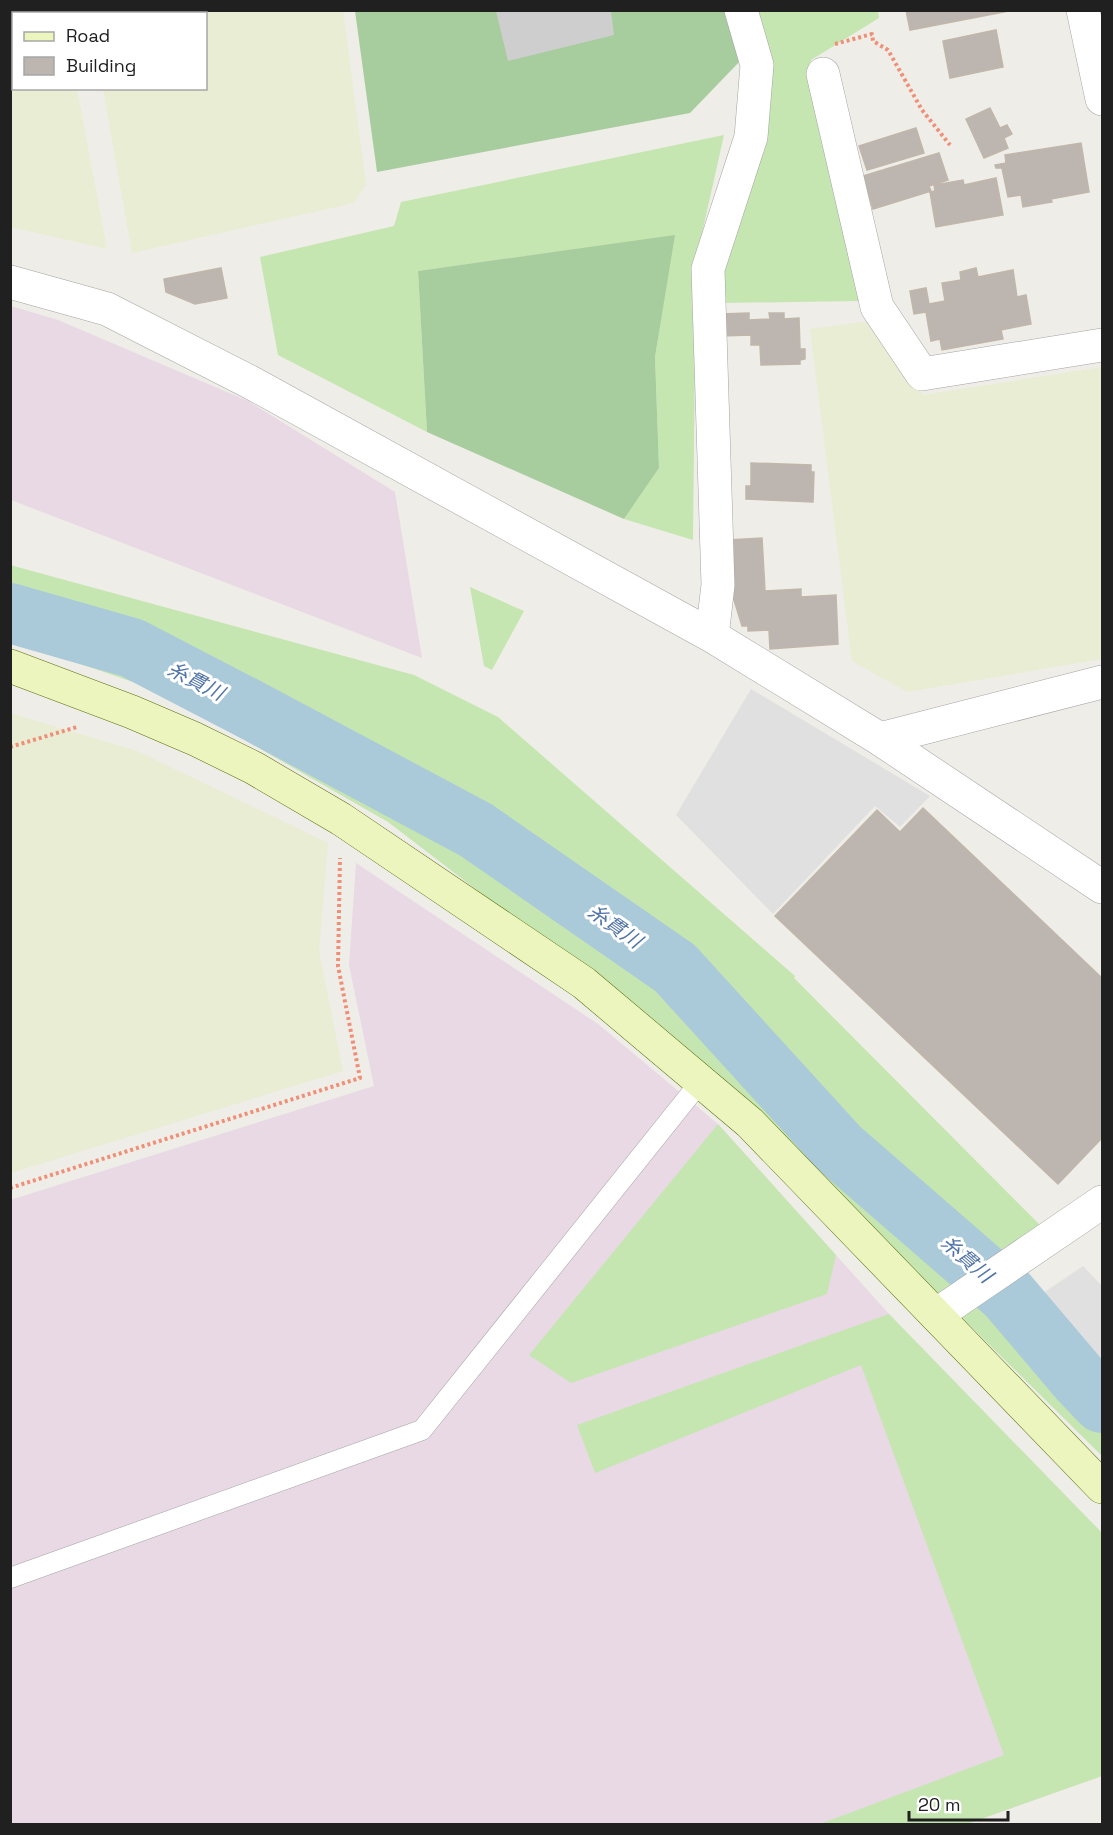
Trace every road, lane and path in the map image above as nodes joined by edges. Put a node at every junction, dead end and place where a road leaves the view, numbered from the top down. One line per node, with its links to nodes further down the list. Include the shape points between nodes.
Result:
1 (741, 10): 8 (street, via 757,64 751,137 708,269 718,585)
2 (1083, 10): 4 (street)
3 (824, 60): 5 (path, via 872,34 873,41 888,50 921,110); 7 (street, via 877,307 922,374)
4 (1102, 99)
5 (950, 145)
6 (10, 282): 8 (street, via 107,309 250,382)
7 (1102, 345)
8 (712, 636): 12 (street)
9 (10, 666): 11 (street)
10 (1102, 682): 12 (street)
11 (132, 712): 13 (path); 14 (street, via 254,768)
12 (880, 739): 15 (street)
13 (10, 747)
14 (341, 819): 16 (street, via 584,983); 17 (path, via 338,966 360,1078)
15 (1102, 887)
16 (701, 1081): 19 (street, via 750,1123); 21 (lane, via 422,1430)
17 (10, 1188)
18 (1102, 1202): 19 (street)
19 (936, 1315): 20 (street)
20 (1102, 1487)
21 (10, 1578)

